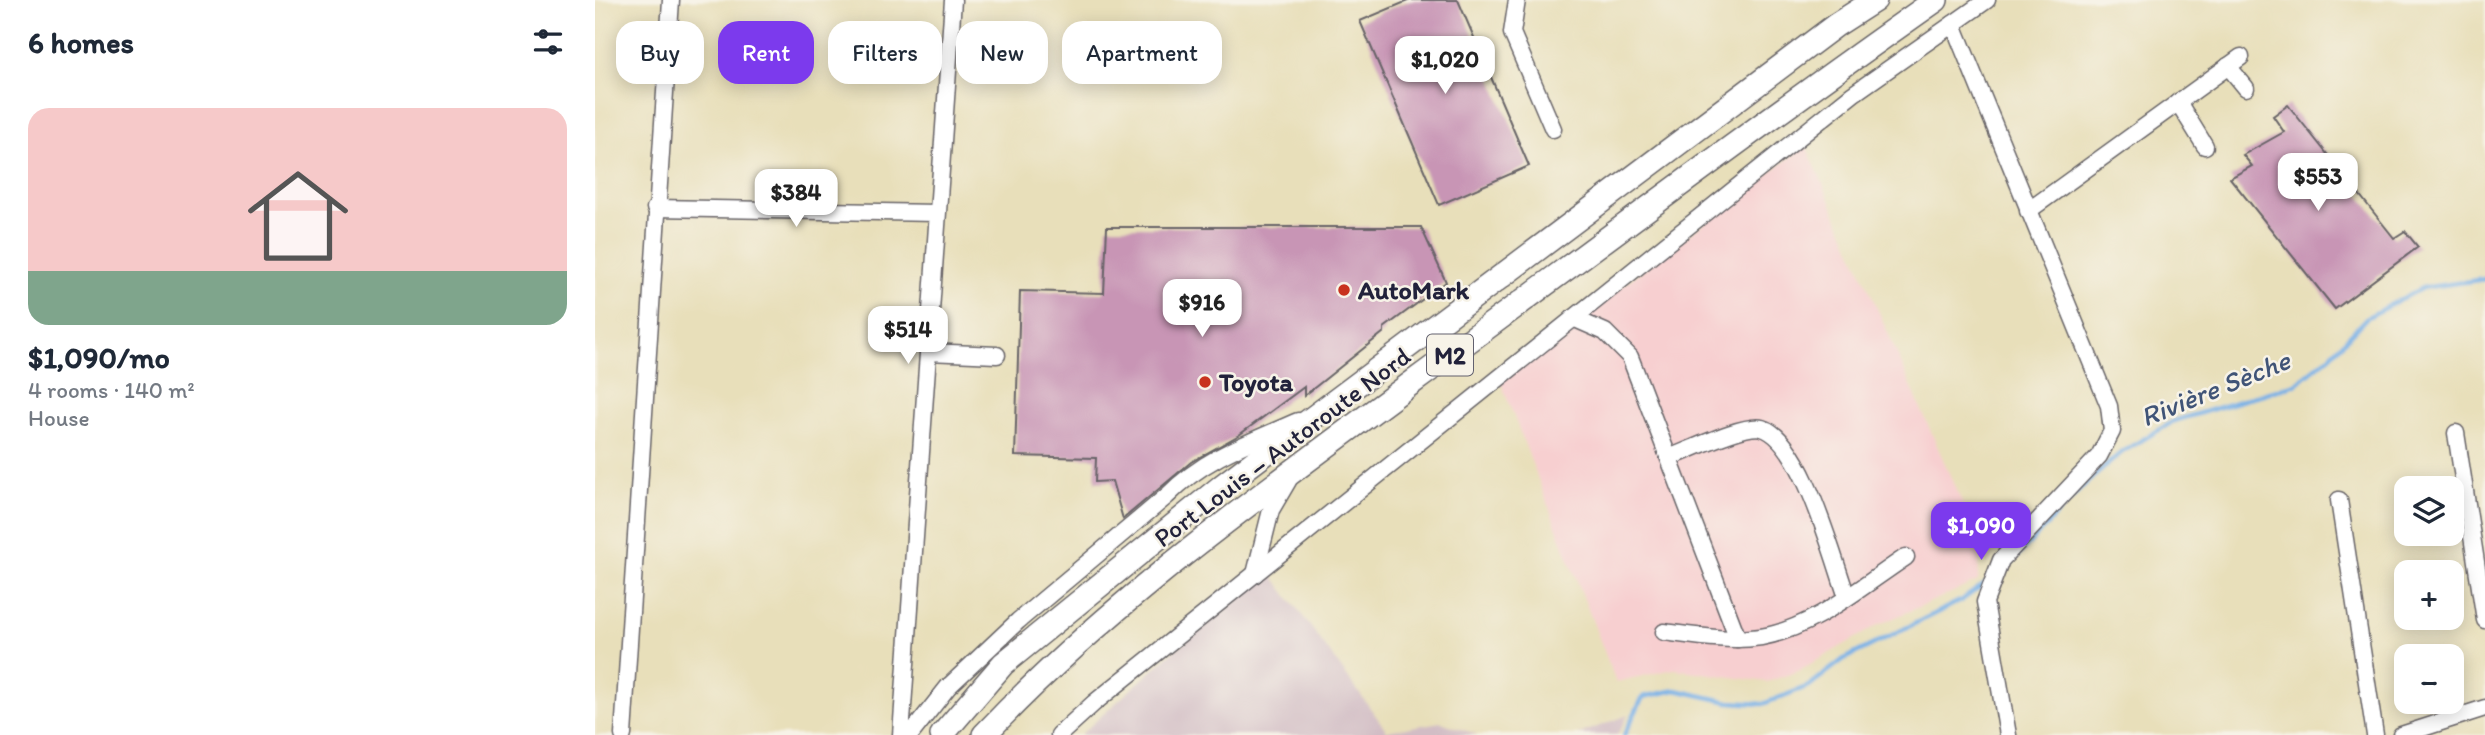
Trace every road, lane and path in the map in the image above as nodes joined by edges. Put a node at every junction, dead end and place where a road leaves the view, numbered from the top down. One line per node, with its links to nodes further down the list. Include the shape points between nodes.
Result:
1 (671, 0): 14 (street)
2 (953, 0): 16 (street)
3 (1517, 0): 12 (street, via 1512,33)
4 (1853, 0): 10 (street, via 1801,39)
5 (1875, 0): 10 (highway, Port Louis – Autoroute Nord / M2)
6 (1936, 0): 23 (highway, Port Louis – Autoroute Nord / M2, via 1771,116)
7 (1987, 0): 8 (street)
8 (1953, 24): 15 (street); 17 (street, via 1853,93)
9 (2246, 89): 11 (street, via 2235,62)
10 (1746, 93): 20 (highway, Port Louis – Autoroute Nord / M2)
11 (2178, 102): 13 (street); 15 (street)
12 (1553, 129)
13 (2205, 146)
14 (655, 208): 16 (street); 32 (street)
15 (2028, 211): 38 (street, via 2109,405 2112,431 2099,456 2001,560 1985,602)
16 (937, 213): 18 (street)
17 (1573, 318): 22 (street, via 1605,332 1630,357); 26 (street)
18 (928, 352): 19 (street); 33 (street)
19 (997, 355)
20 (1325, 409): 34 (street, via 1223,453 1188,475 1018,621 948,687); 35 (highway, Port Louis – Autoroute Nord / M2, via 1222,486 1003,664)
21 (2456, 433): 28 (street)
22 (1671, 457): 27 (street, via 1745,429 1761,427 1777,436 1799,465); 30 (street)
23 (1308, 458): 26 (street, via 1282,488 1271,510); 36 (highway, Port Louis – Autoroute Nord / M2, via 1089,632)
24 (2339, 500): 39 (street)
25 (1906, 557): 27 (street)
26 (1255, 574): 37 (street)
27 (1847, 597): 30 (street, via 1780,632)
28 (2485, 620)
29 (1664, 632): 30 (street)
30 (1738, 639)
31 (2485, 708): 40 (street)
32 (623, 735)
33 (901, 735)
34 (910, 735)
35 (942, 735)
36 (983, 735)
37 (1059, 735)
38 (2008, 735)
39 (2375, 735)
40 (2401, 735)

